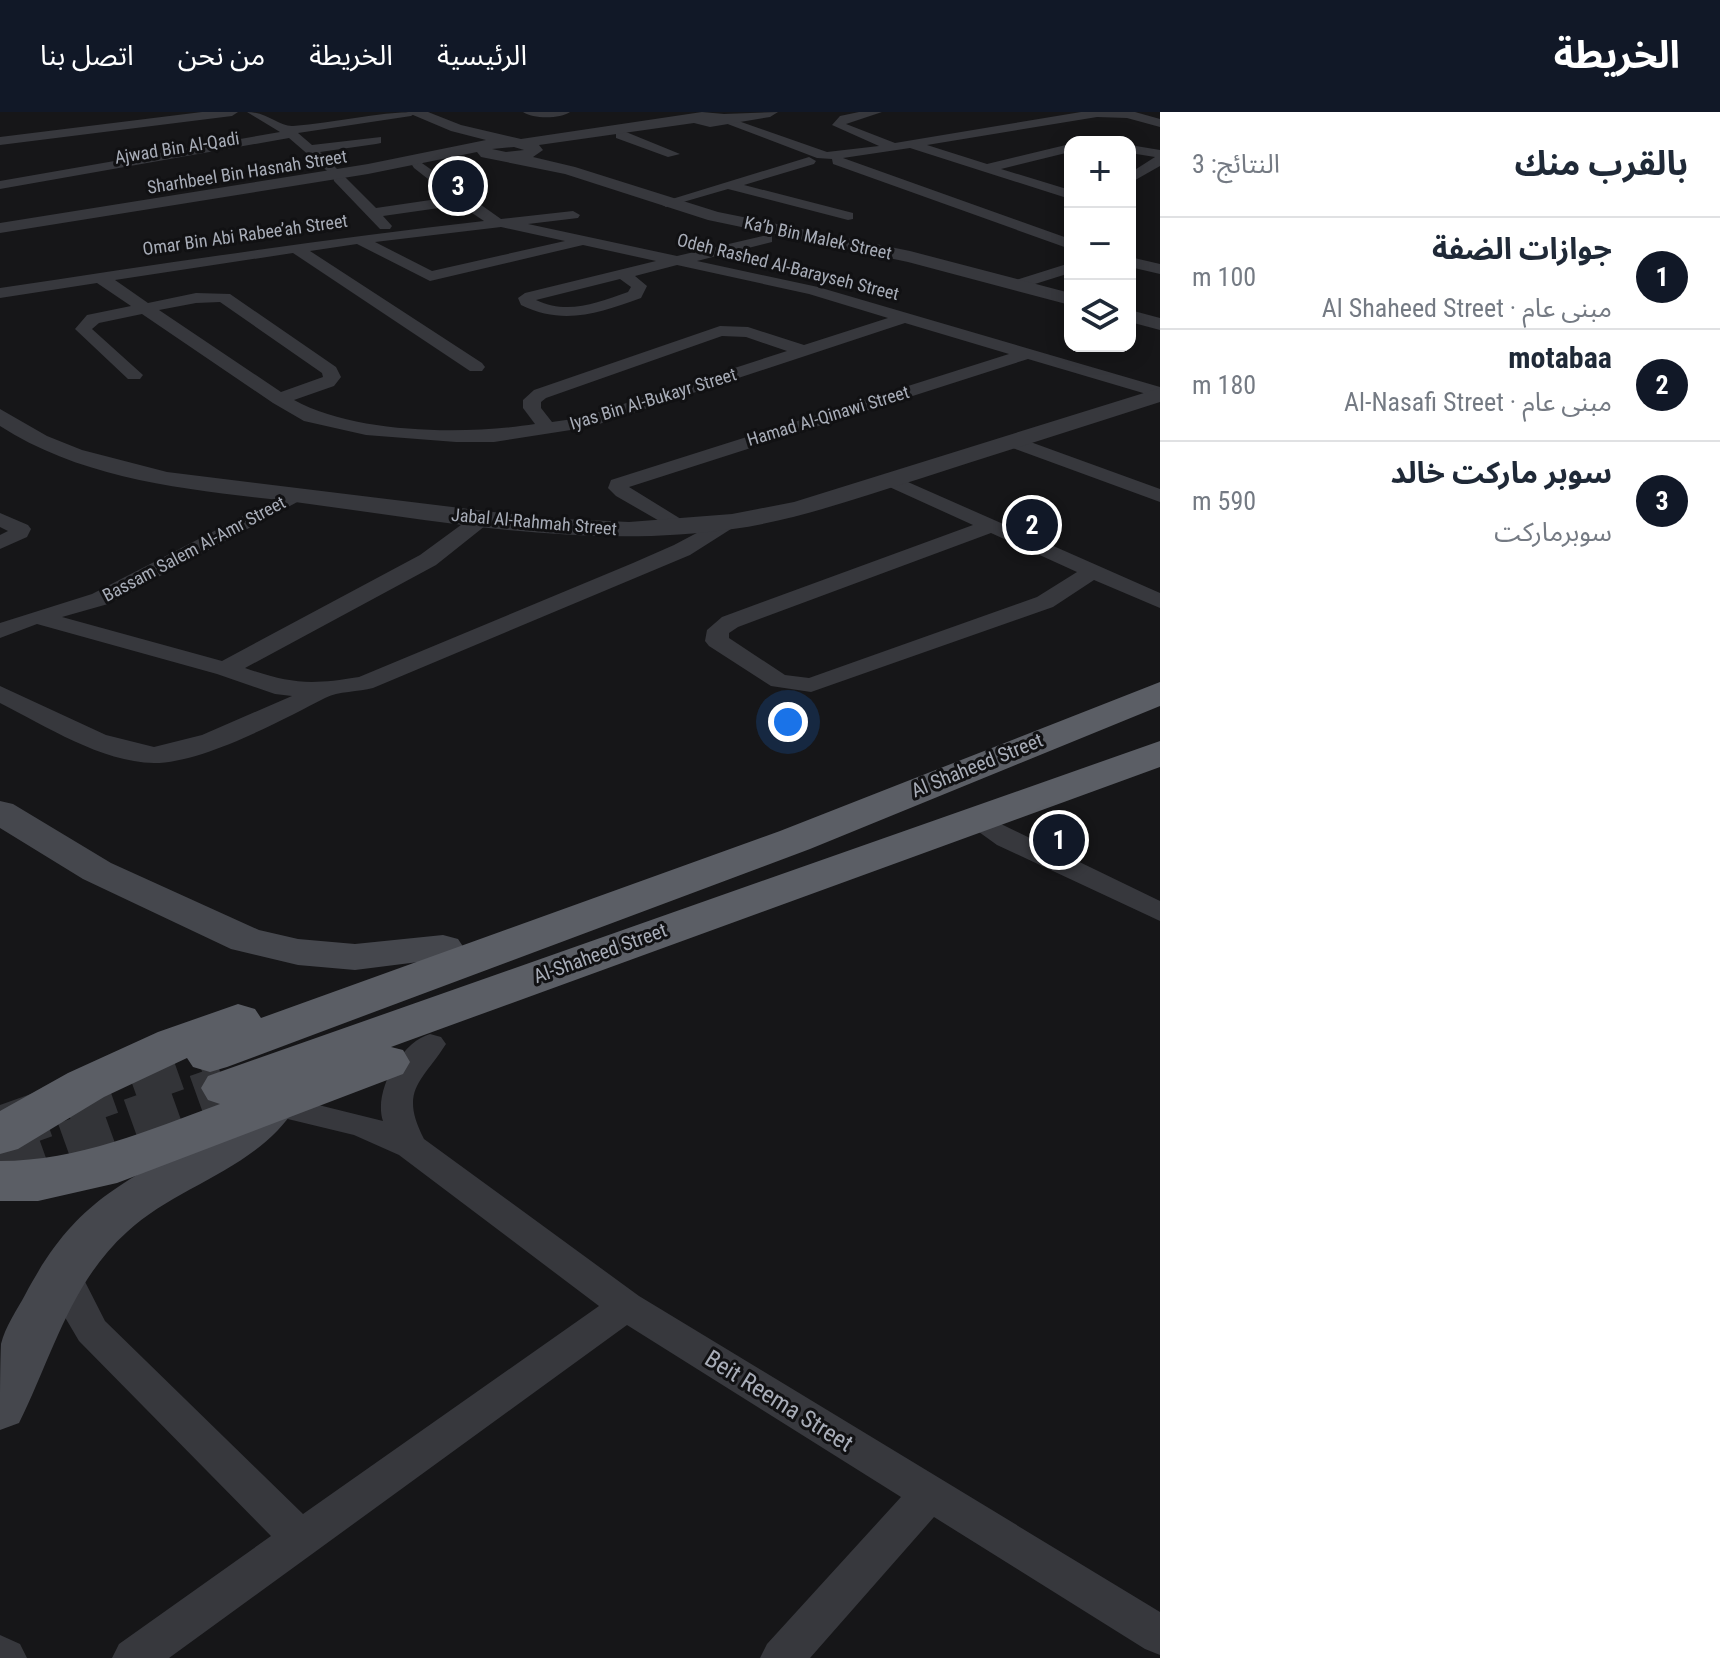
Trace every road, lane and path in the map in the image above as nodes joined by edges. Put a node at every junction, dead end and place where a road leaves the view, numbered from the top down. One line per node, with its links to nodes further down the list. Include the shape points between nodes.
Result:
1 (232, 112): 17 (street)
2 (253, 112): 14 (street)
3 (413, 112): 13 (street); 14 (street)
4 (529, 112): 5 (street)
5 (564, 112)
6 (742, 112): 10 (street, Sharhbeel Bin Hasnah Street)
7 (770, 112): 10 (street, Sharhbeel Bin Hasnah Street)
8 (876, 112): 20 (street, via 838,125)
9 (1049, 112): 11 (street)
10 (706, 117): 15 (street, Sharhbeel Bin Hasnah Street); 23 (street, Sharhbeel Bin Hasnah Street); 27 (street)
11 (1066, 117): 12 (street, via 1114,112); 18 (street)
12 (1160, 123)
13 (456, 128): 19 (street); 23 (street)
14 (289, 133): 21 (street); 35 (street, Ajwad Bin Al-Qadi, via 247,143 259,152 103,178 88,171)
15 (621, 135): 23 (street, Sharhbeel Bin Hasnah Street); 25 (street)
16 (376, 140): 21 (street)
17 (0, 141)
18 (911, 145): 20 (street); 29 (street)
19 (484, 147): 23 (street, Sharhbeel Bin Hasnah Street); 32 (street, Sharhbeel Bin Hasnah Street)
20 (894, 147): 27 (street)
21 (310, 149): 32 (street)
22 (1064, 149): 29 (street)
23 (520, 150): 28 (street, Sharhbeel Bin Hasnah Street); 30 (street, Ka’b Bin Malek Street); 30 (street, Ka’b Bin Malek Street)
24 (1136, 151): 26 (street)
25 (673, 154)
26 (1160, 157): 31 (street)
27 (823, 160): 33 (street); 44 (street)
28 (419, 165): 32 (street, Sharhbeel Bin Hasnah Street); 36 (street, Odeh Rashed Al-Barayseh Street)
29 (984, 169): 34 (street)
30 (569, 170): 37 (street, Ka’b Bin Malek Street)
31 (1136, 175)
32 (338, 176): 38 (street); 43 (street, Sharhbeel Bin Hasnah Street)
33 (728, 185): 37 (street); 40 (street)
34 (1064, 193)
35 (1, 194)
36 (463, 200): 38 (street); 42 (street, Odeh Rashed Al-Barayseh Street)
37 (666, 203): 57 (street, Ka’b Bin Malek Street)
38 (372, 213): 45 (street)
39 (573, 215): 42 (street, Omar Bin Abi Rabee’ah Street)
40 (848, 216)
41 (1060, 221): 44 (street)
42 (496, 222): 45 (street, Omar Bin Abi Rabee’ah Street); 48 (street, Odeh Rashed Al-Barayseh Street)
43 (0, 230)
44 (1039, 233): 49 (street)
45 (392, 235): 46 (street, Omar Bin Abi Rabee’ah Street)
46 (359, 239): 48 (street, via 430,276); 50 (street, Omar Bin Abi Rabee’ah Street)
47 (767, 239): 51 (street)
48 (586, 241): 51 (street, Odeh Rashed Al-Barayseh Street)
49 (1064, 242)
50 (295, 248): 56 (street, Omar Bin Abi Rabee’ah Street); 66 (street)
51 (680, 261): 55 (street); 61 (street, Odeh Rashed Al-Barayseh Street)
52 (1136, 263): 53 (street)
53 (1160, 269)
54 (1064, 270): 57 (street)
55 (623, 274): 55 (street, via 531,296 527,302 557,315 578,313 635,295 639,286)
56 (99, 277): 58 (street, Omar Bin Abi Rabee’ah Street); 60 (street, Iyas Bin Al-Bukayr Street)
57 (1019, 284): 59 (street, Ka’b Bin Malek Street)
58 (0, 293)
59 (1064, 297)
60 (146, 308): 67 (street, via 93,319 83,329); 69 (street, Iyas Bin Al-Bukayr Street); 69 (street, via 224,297 330,371 328,382)
61 (907, 317): 64 (street, Iyas Bin Al-Bukayr Street); 65 (street, Odeh Rashed Al-Barayseh Street)
62 (1136, 318): 63 (street)
63 (1160, 324)
64 (805, 351): 71 (street, Iyas Bin Al-Bukayr Street, via 608,416); 71 (street, via 737,330 696,337 540,394 532,408)
65 (1030, 353): 68 (street, Odeh Rashed Al-Barayseh Street); 80 (street, Hamad Al-Qinawi Street, via 618,484)
66 (476, 367)
67 (134, 375)
68 (1160, 394): 72 (street)
69 (279, 399): 71 (street, Iyas Bin Al-Bukayr Street, via 311,417 366,429 456,436)
70 (0, 416): 74 (street, Jabal Al-Rahmah Street, via 39,441 98,463 167,479)
71 (548, 430)
72 (1014, 442): 73 (street); 75 (street)
73 (914, 483): 78 (street, Jabal Al-Rahmah Street, via 866,489); 79 (street)
74 (294, 496): 76 (street, Jabal Al-Rahmah Street); 85 (street, Bassam Salem Al-Amr Street, via 100,599)
75 (1160, 496)
76 (483, 518): 80 (street, Jabal Al-Rahmah Street, via 587,529); 87 (street, via 428,560)
77 (0, 519): 81 (street, via 21,529)
78 (732, 522): 80 (street, Jabal Al-Rahmah Street); 88 (street, via 682,550 467,641 365,683)
79 (993, 525): 82 (street); 82 (street, via 730,622 718,630 717,641 779,681 811,685 1045,602)
80 (682, 528)
81 (0, 543)
82 (1094, 570): 83 (street)
83 (1160, 601)
84 (0, 613): 85 (street, Bassam Salem Al-Amr Street)
85 (36, 617): 86 (street); 87 (street)
86 (0, 631)
87 (225, 669): 88 (street, via 283,689)
88 (325, 690): 89 (street, via 184,750 155,755 129,751)
89 (0, 693)
90 (1160, 693): 94 (highway, Al Shaheed Street)
91 (1160, 753): 93 (highway)
92 (0, 812): 97 (main road, via 97,871 246,940 341,956)
93 (974, 819): 95 (highway, Al-Shaheed Street); 96 (street)
94 (795, 840): 95 (highway, Al-Shaheed Street, via 218,1072); 97 (highway, via 673,864)
95 (781, 888): 98 (highway, via 748,917 703,941)
96 (1160, 912)
97 (443, 948): 100 (highway, via 145,1055 66,1093)
98 (430, 1044): 99 (highway); 101 (street, via 403,1077 395,1098 396,1118)
99 (274, 1105): 101 (street, Beit Reema Street, via 362,1125); 102 (highway, via 78,1174); 103 (main road, via 239,1139 159,1182 112,1215)
100 (0, 1136)
101 (411, 1147): 104 (street, Beit Reema Street)
102 (0, 1181)
103 (62, 1272): 105 (main road); 107 (street, via 92,1331)
104 (626, 1306): 106 (street, Beit Reema Street); 107 (street)
105 (0, 1407)
106 (929, 1494): 108 (street, Beit Reema Street); 110 (street)
107 (301, 1539): 109 (street)
108 (1160, 1635)
109 (134, 1658)
110 (782, 1658)

